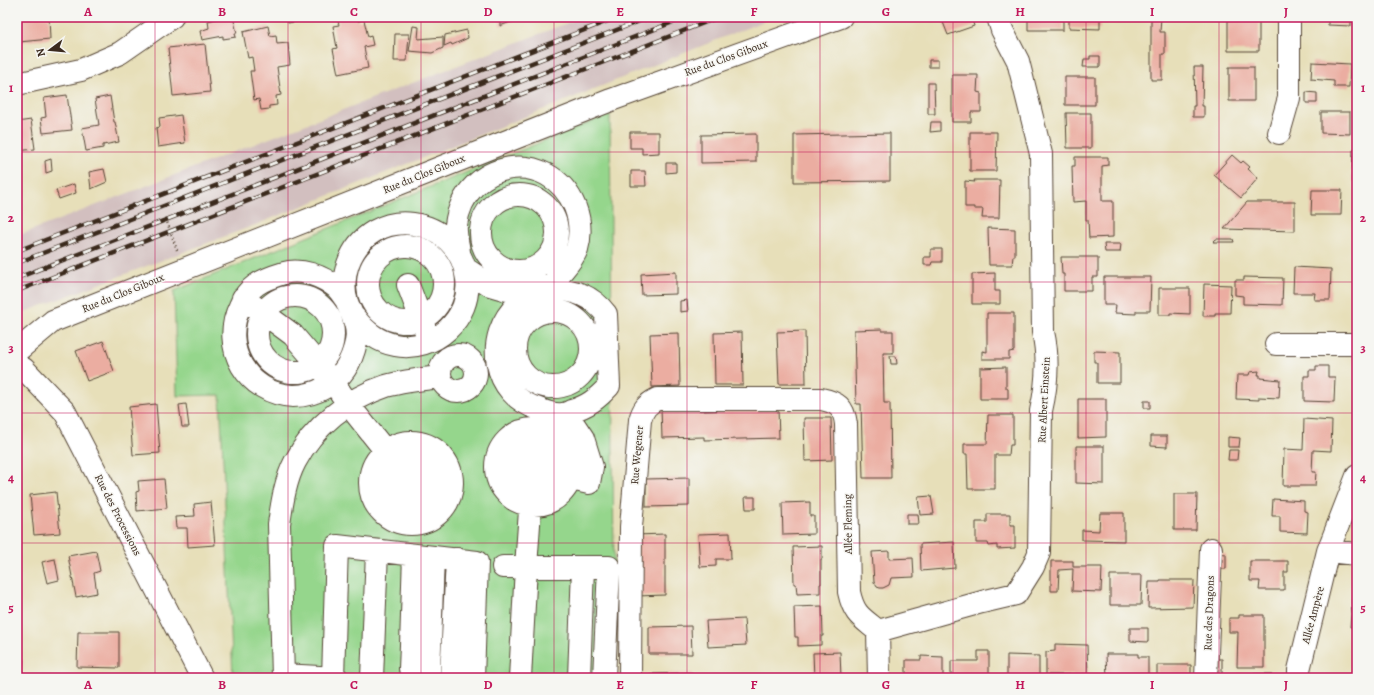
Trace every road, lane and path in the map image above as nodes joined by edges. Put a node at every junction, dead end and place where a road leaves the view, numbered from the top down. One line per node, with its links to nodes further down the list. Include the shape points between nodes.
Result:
1 (172, 17): 5 (street, via 120,53 81,70)
2 (841, 17): 10 (street, Rue du Clos Giboux, via 611,100)
3 (998, 17): 41 (street, Rue Albert Einstein, via 1018,61 1040,154 1043,332 1047,346 1046,391 1041,411 1039,552 1016,594)
4 (1289, 17): 6 (street, via 1289,98)
5 (17, 84)
6 (1279, 133)
7 (166, 219): 10 (path)
8 (482, 246): 9 (street)
9 (462, 260): 12 (street, via 490,285 507,290 532,283); 12 (street, via 456,227 459,210 467,194 479,181 494,172 511,167 545,173 560,184 571,197 578,213 580,231 577,248 569,264 557,277); 14 (street, via 448,239 434,229 417,223 399,223 382,227 367,236 355,249 347,265 344,282); 16 (street, via 468,286 465,304 457,320)
10 (184, 269): 19 (street, Rue du Clos Giboux, via 53,321)
11 (408, 285): 16 (street)
12 (551, 289): 26 (street, via 534,294 518,303 507,316 499,332 496,349 498,366 506,385 516,396 530,407); 26 (street, via 568,290 585,296 600,305 606,314 608,386 596,399 582,408)
13 (243, 298): 14 (street, via 255,285 270,276 287,272 305,272 322,278 337,288); 15 (street); 22 (street, via 235,314 232,332 234,350 241,366 252,380 267,390 301,396)
14 (350, 309): 16 (street, via 364,330 379,340 395,346 413,346); 22 (street, via 357,336 354,353 346,369)
15 (263, 312): 20 (street, via 293,335); 20 (street, via 258,322 257,344 268,362 288,372 310,370); 20 (street, via 270,304 290,295 312,299 321,306 328,314 333,335 329,351)
16 (430, 342): 24 (street, via 441,370 386,386)
17 (1276, 344): 18 (street)
18 (1357, 344)
19 (17, 351)
20 (319, 364): 22 (street)
21 (17, 365): 44 (street, Rue des Processions, via 24,369 65,412)
22 (334, 383): 24 (street)
23 (550, 388): 26 (street)
24 (348, 404): 28 (street); 43 (street, via 316,432 304,447 294,463 283,501 279,524)
25 (839, 406): 41 (street, Allée Fleming, via 845,415 846,424 849,592 856,612); 53 (street, Rue Wegener, via 833,401 821,399 657,399 646,406 640,420 631,527)
26 (556, 413): 30 (street, via 573,423 583,438 592,467 589,483)
27 (536, 447): 31 (street)
28 (405, 475)
29 (1357, 476): 34 (street, Allée Ampère)
30 (571, 479): 31 (street, via 566,489 549,503 539,506); 31 (street, via 572,457 560,438 541,429 519,431 502,445 496,466 497,477 501,487 517,502)
31 (530, 498): 39 (street)
32 (1211, 549): 55 (street, Rue des Dragons)
33 (377, 551): 36 (street); 45 (street, via 337,546); 47 (street)
34 (1328, 551): 35 (street); 56 (street, Allée Ampère, via 1298,670)
35 (1357, 554)
36 (423, 556): 37 (street); 42 (street, via 420,646)
37 (457, 559): 48 (street); 49 (street, via 477,562)
38 (503, 567): 39 (street)
39 (526, 567): 40 (street); 50 (street)
40 (583, 567): 51 (street); 52 (street, via 609,567)
41 (878, 631): 54 (street)
42 (412, 673)
43 (283, 677): 45 (street)
44 (202, 678)
45 (333, 678): 46 (street)
46 (337, 678)
47 (372, 678)
48 (451, 678)
49 (473, 678)
50 (520, 678)
51 (579, 678)
52 (604, 678)
53 (630, 678)
54 (879, 678)
55 (1206, 678)
56 (1300, 678)

